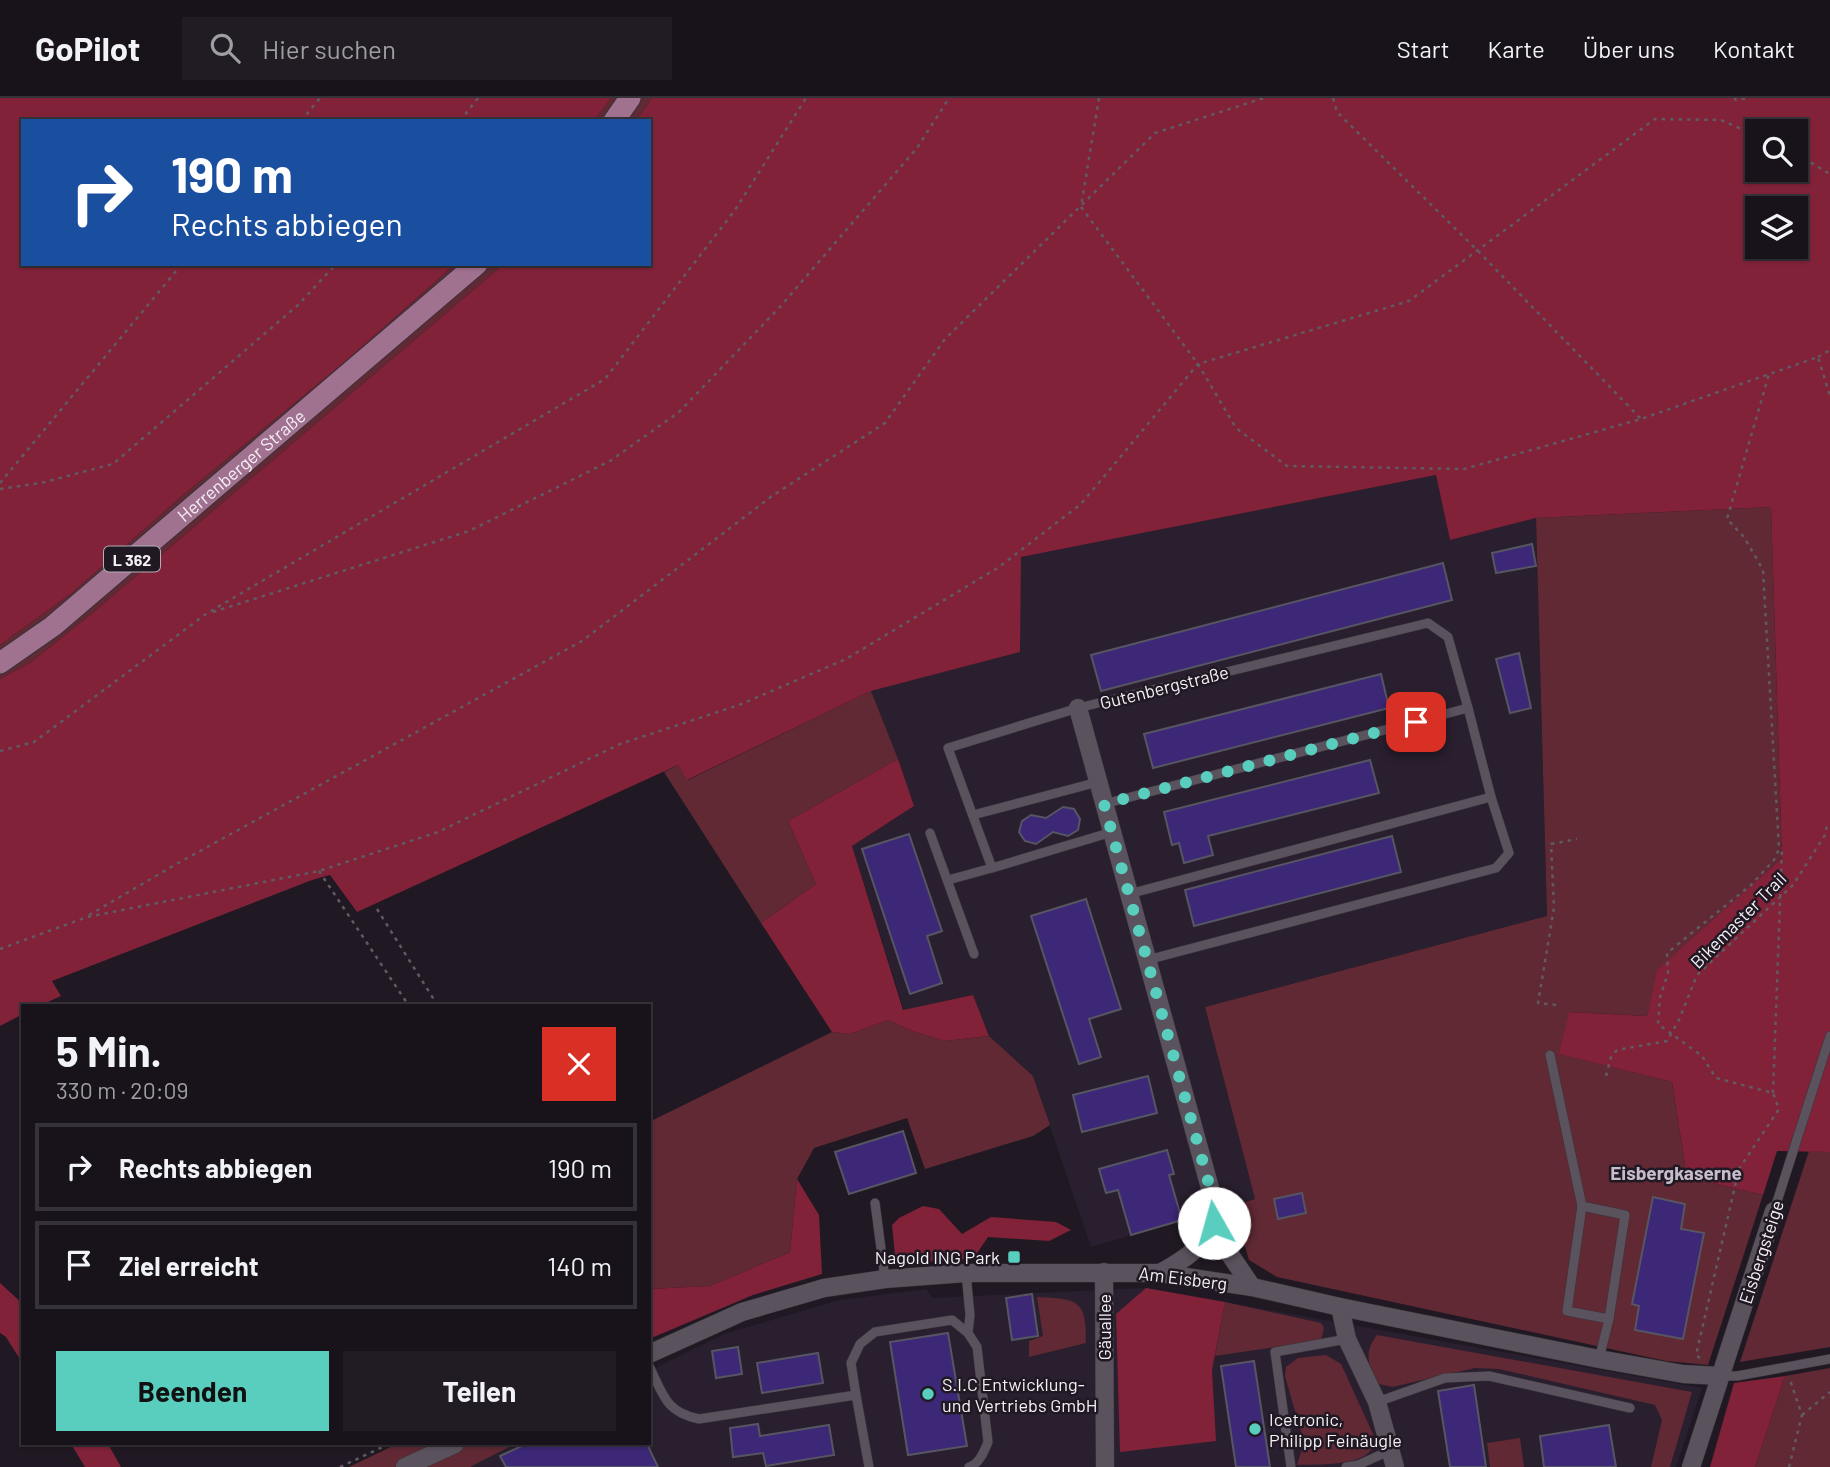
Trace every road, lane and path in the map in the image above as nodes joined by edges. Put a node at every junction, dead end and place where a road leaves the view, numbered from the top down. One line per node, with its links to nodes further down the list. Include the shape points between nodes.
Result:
1 (320, 98): 11 (path)
2 (478, 98): 12 (path)
3 (629, 98): 13 (main road)
4 (806, 98): 30 (path, via 735,210 605,379)
5 (949, 98): 30 (path, via 917,148 779,308 679,412 610,461 469,531)
6 (1099, 98): 17 (path)
7 (1264, 98): 17 (path, via 1155,133)
8 (1333, 98): 18 (path, via 1337,112)
9 (1734, 98): 10 (path)
10 (1748, 98)
11 (303, 119)
12 (462, 119)
13 (615, 119)
14 (1745, 131): 18 (path, via 1721,120 1656,119)
15 (1808, 161): 16 (path)
16 (1830, 174)
17 (1081, 207): 24 (path); 50 (path, via 945,339 885,424 772,496 582,641)
18 (1478, 251): 24 (path, via 1409,301); 27 (path)
19 (180, 266): 28 (path)
20 (334, 266): 29 (path, via 298,304 113,464)
21 (475, 266): 31 (main road, Herrenberger Straße / L 362, via 52,626)
22 (1830, 351): 23 (path)
23 (1818, 357): 25 (path); 26 (path)
24 (1198, 364): 27 (path, via 1236,429 1287,466 1464,469); 45 (path, via 1081,504 999,567 846,659 739,705 620,744 438,832)
25 (1769, 374): 27 (path); 57 (path, via 1727,519 1744,537 1763,570 1779,849 1765,872 1667,953 1668,973 1658,1024)
26 (1830, 396)
27 (1641, 419)
28 (0, 483)
29 (0, 489)
30 (206, 614): 34 (path, via 34,742)
31 (0, 663)
32 (1078, 708): 33 (lane, Gutenbergstraße, via 1428,623 1448,637); 35 (street, Gutenbergstraße); 38 (lane, via 948,748)
33 (1468, 708): 36 (lane, Gutenbergstraße); 37 (lane)
34 (0, 751)
35 (1098, 782): 37 (street, Gutenbergstraße); 38 (lane)
36 (1491, 797): 47 (lane); 53 (lane, Gutenbergstraße, via 1509,853 1496,868)
37 (1104, 804): 40 (street, Gutenbergstraße)
38 (973, 815): 44 (lane)
39 (1830, 824): 48 (path, Bikemaster Trail, via 1793,885)
40 (1112, 832): 44 (lane); 47 (street, Gutenbergstraße)
41 (930, 833): 46 (lane)
42 (1577, 839): 56 (path, via 1551,844 1554,908 1538,1003)
43 (1782, 848): 48 (path)
44 (992, 868): 46 (lane)
45 (319, 871): 50 (path); 54 (path)
46 (948, 880): 52 (lane)
47 (1129, 894): 53 (street, Gutenbergstraße)
48 (1780, 897): 57 (path, Bikemaster Trail, via 1697,975); 61 (path)
49 (377, 909): 55 (path)
50 (86, 917): 51 (path)
51 (0, 949)
52 (974, 954)
53 (1147, 960): 65 (street, Gutenbergstraße, via 1213,1199)
54 (408, 1004)
55 (437, 1004)
56 (1556, 1005)
57 (1671, 1034): 60 (path, via 1667,1041 1617,1050); 61 (path, via 1702,1056 1716,1078)
58 (1830, 1036): 64 (lane, Eisbergsteige)
59 (1550, 1055): 63 (lane)
60 (1606, 1076)
61 (1773, 1093): 80 (path, via 1779,1109 1739,1169 1696,1355)
62 (874, 1203): 69 (lane)
63 (1582, 1206): 72 (lane, via 1567,1311); 72 (lane, via 1625,1215)
64 (1774, 1211): 80 (street, Eisbergsteige)
65 (1214, 1223): 68 (street, via 1186,1259); 70 (street, Gutenbergstraße)
66 (1104, 1272): 67 (street, Am Eisberg); 68 (street, Am Eisberg); 95 (street, Gäuallee)
67 (966, 1273): 69 (street, Am Eisberg); 73 (lane)
68 (1160, 1273): 70 (street, Am Eisberg)
69 (885, 1279): 75 (street, Am Eisberg, via 824,1288 742,1312)
70 (1252, 1287): 71 (street, Am Eisberg)
71 (1340, 1307): 74 (street); 76 (street, Am Eisberg)
72 (1609, 1319): 76 (lane)
73 (968, 1333): 82 (lane, via 952,1320 875,1332 859,1344 852,1363); 94 (lane, via 977,1347 988,1442)
74 (1347, 1339): 83 (street); 96 (lane, via 1275,1352)
75 (651, 1353)
76 (1600, 1359): 80 (street, Am Eisberg)
77 (1830, 1359): 78 (lane)
78 (1786, 1366): 80 (lane); 85 (path)
79 (651, 1370): 82 (lane, via 666,1402 682,1416 698,1419)
80 (1720, 1376): 98 (street, Eisbergsteige)
81 (1830, 1392): 85 (path)
82 (856, 1395): 93 (lane)
83 (1377, 1402): 84 (lane, via 1445,1378 1489,1376); 88 (street)
84 (1630, 1408)
85 (1802, 1415): 99 (path)
86 (386, 1445): 91 (path)
87 (454, 1445): 89 (street)
88 (1393, 1459): 90 (lane)
89 (436, 1461): 92 (street)
90 (1358, 1466): 97 (lane)
91 (340, 1467)
92 (405, 1467)
93 (869, 1467)
94 (969, 1467)
95 (1105, 1467)
96 (1291, 1467)
97 (1346, 1467)
98 (1691, 1467)
99 (1789, 1467)

